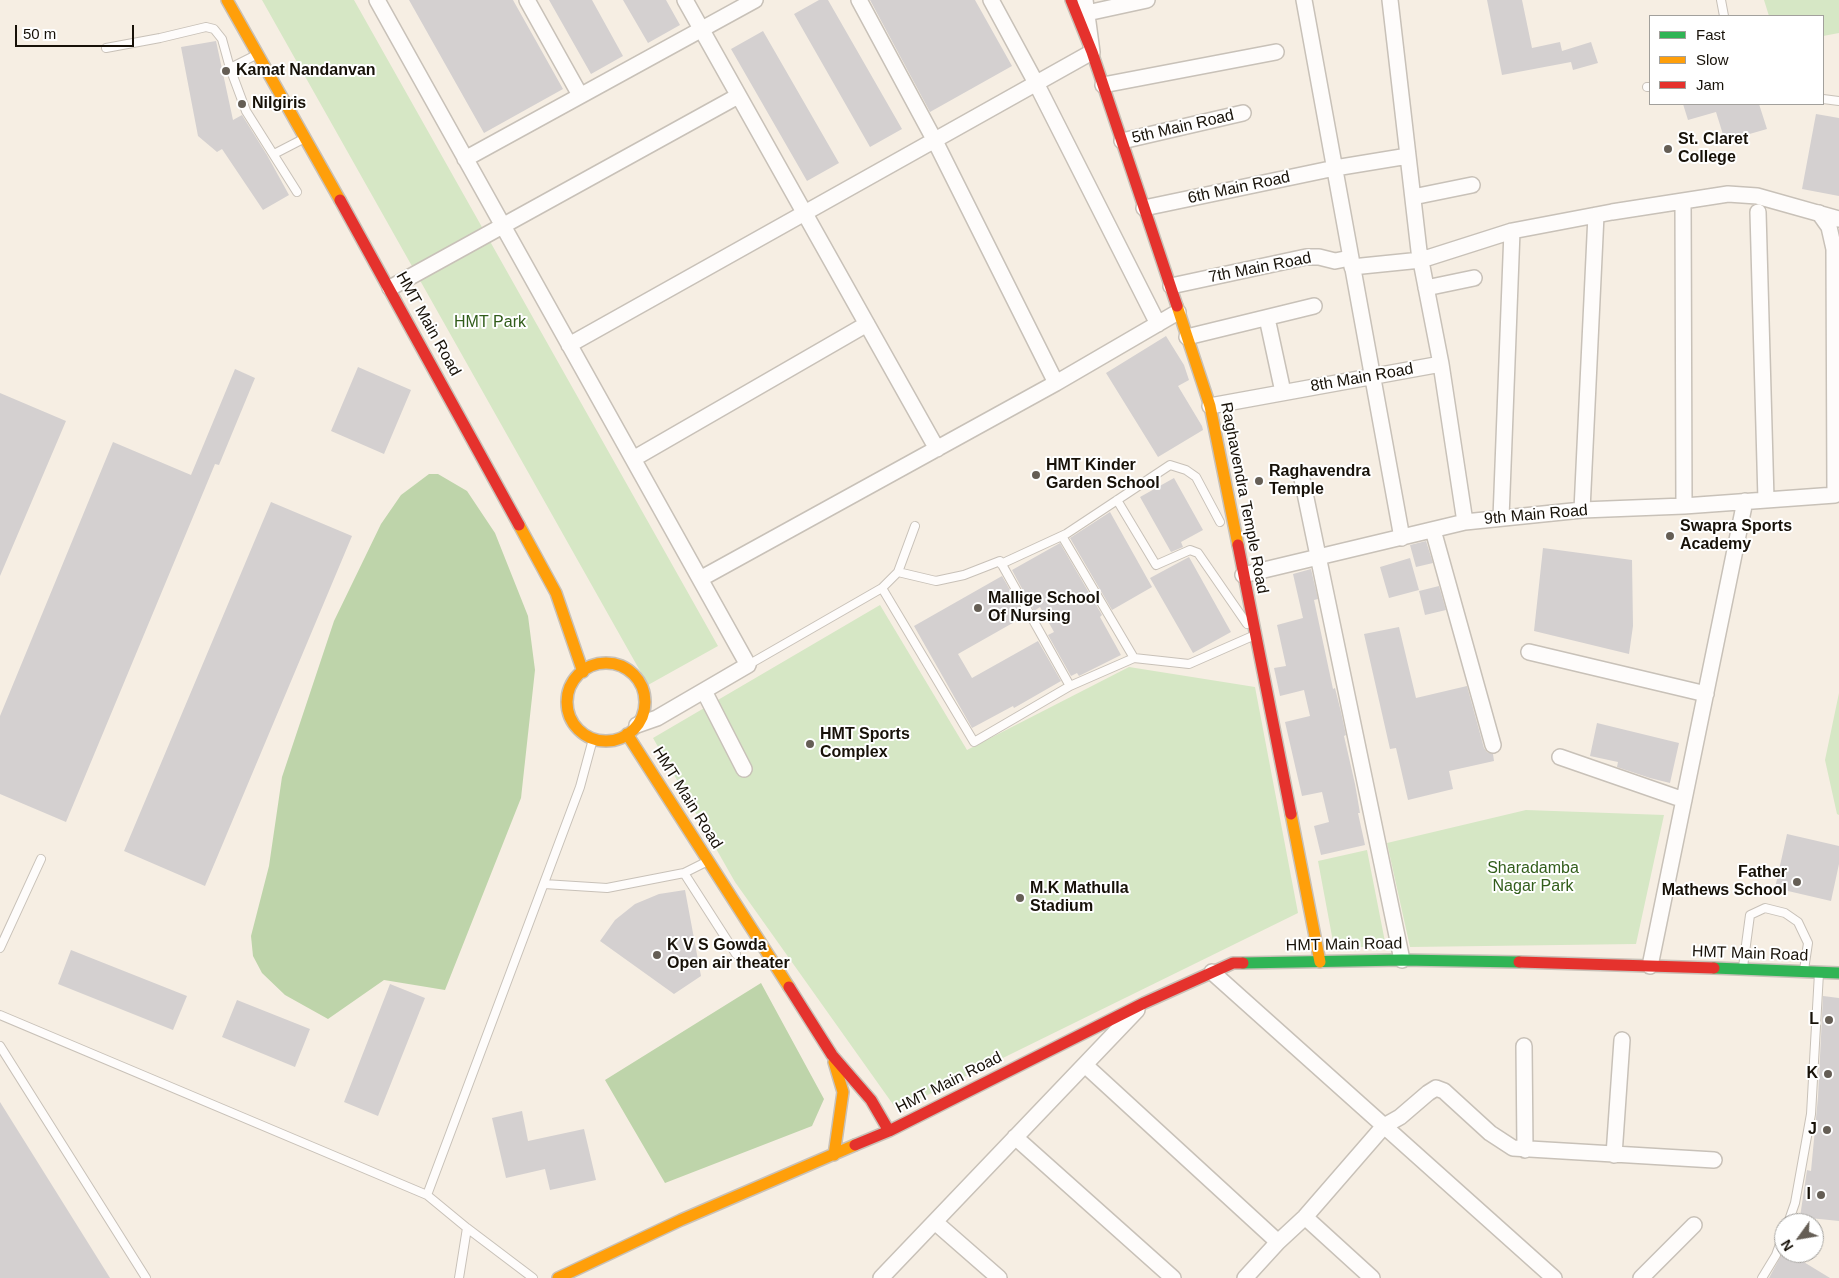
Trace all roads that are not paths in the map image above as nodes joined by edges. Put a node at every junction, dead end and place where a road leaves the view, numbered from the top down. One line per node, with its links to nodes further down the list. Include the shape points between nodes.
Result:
1 (227, 0): 19 (street, HMT Main Road)
2 (377, 0): 33 (street)
3 (527, 0): 23 (street)
4 (685, 0): 15 (street)
5 (755, 0): 15 (street)
6 (859, 0): 29 (street)
7 (991, 0): 21 (street)
8 (1071, 0): 17 (street, Raghavendra Temple Road)
9 (1147, 0): 13 (street)
10 (1304, 0): 34 (street)
11 (1390, 0): 32 (street)
12 (1721, 0): 14 (lane)
13 (1086, 6): 17 (street)
14 (1724, 15)
15 (701, 29): 23 (street); 24 (street)
16 (106, 48): 20 (lane, via 214,29 222,39)
17 (1092, 52): 21 (street); 22 (street, Raghavendra Temple Road)
18 (1276, 52): 22 (street)
19 (258, 54): 20 (lane); 28 (street, HMT Main Road)
20 (230, 68): 31 (lane, via 246,111)
21 (1036, 83): 29 (street); 58 (street)
22 (1103, 85): 30 (street, Raghavendra Temple Road)
23 (580, 95): 33 (street)
24 (738, 96): 41 (street); 45 (street)
25 (1824, 98): 26 (lane)
26 (1839, 101)
27 (1243, 113): 30 (street, 5th Main Road)
28 (305, 138): 31 (lane); 51 (street, HMT Main Road)
29 (934, 141): 41 (street); 63 (street)
30 (1122, 141): 39 (street, Raghavendra Temple Road)
31 (274, 154): 36 (lane)
32 (1408, 156): 34 (street, 6th Main Road); 37 (street)
33 (465, 159): 45 (street)
34 (1334, 168): 39 (street, 6th Main Road); 48 (street)
35 (1472, 185): 37 (street)
36 (297, 192)
37 (1413, 197): 47 (street)
38 (1683, 201): 42 (street, 7th Main Road, via 1728,194 1757,196); 43 (street, 7th Main Road); 72 (street)
39 (1144, 208): 50 (street, Raghavendra Temple Road)
40 (1758, 212): 70 (street)
41 (804, 213): 57 (street); 60 (street)
42 (1819, 213): 44 (street, 7th Main Road); 55 (street, via 1829,227 1834,248)
43 (1596, 215): 46 (street, 7th Main Road); 73 (street)
44 (1839, 218)
45 (503, 226): 51 (street); 60 (street)
46 (1512, 231): 47 (street, 7th Main Road); 74 (street)
47 (1421, 260): 48 (street, 7th Main Road); 52 (street)
48 (1351, 262): 50 (street, 7th Main Road, via 1306,257); 62 (street)
49 (1474, 278): 52 (street)
50 (1171, 286): 54 (street, Raghavendra Temple Road)
51 (390, 288): 91 (street, HMT Main Road, via 556,593)
52 (1426, 288): 61 (street)
53 (1314, 306): 56 (street)
54 (1178, 312): 58 (street); 59 (street, Raghavendra Temple Road)
55 (1836, 312): 70 (street, 9th Main Road, via 1835,495)
56 (1267, 318): 59 (street); 64 (street)
57 (867, 324): 66 (street); 67 (street)
58 (1158, 324): 63 (street)
59 (1187, 337): 65 (street, Raghavendra Temple Road)
60 (569, 345): 67 (street)
61 (1441, 364): 62 (street, 8th Main Road); 76 (street)
62 (1372, 376): 64 (street, 8th Main Road); 80 (street)
63 (1056, 383): 66 (street)
64 (1284, 392): 65 (street, 8th Main Road)
65 (1210, 406): 84 (street, Raghavendra Temple Road)
66 (937, 449): 85 (street)
67 (633, 459): 85 (street)
68 (1301, 474): 81 (street)
69 (1117, 500): 75 (lane, via 1170,465 1196,477); 79 (lane); 87 (lane, via 1156,565 1190,550 1198,553)
70 (1766, 500): 71 (street, 9th Main Road)
71 (1745, 501): 72 (street, 9th Main Road); 94 (street)
72 (1684, 506): 73 (street, 9th Main Road)
73 (1582, 510): 74 (street, 9th Main Road)
74 (1502, 518): 76 (street, 9th Main Road)
75 (1220, 522)
76 (1465, 522): 78 (street, 9th Main Road)
77 (915, 526): 83 (lane)
78 (1433, 530): 80 (street, 9th Main Road); 97 (street)
79 (1062, 536): 82 (lane); 89 (lane)
80 (1402, 538): 81 (street, 9th Main Road)
81 (1318, 556): 84 (street, 9th Main Road); 107 (street)
82 (1001, 564): 83 (lane, via 1000,561 936,581); 92 (lane)
83 (898, 572): 86 (lane)
84 (1243, 576): 87 (street, Raghavendra Temple Road)
85 (700, 579): 90 (street)
86 (882, 588): 90 (lane); 92 (lane, via 974,742)
87 (1255, 635): 89 (lane, via 1189,664); 108 (street, Raghavendra Temple Road)
88 (1529, 652): 94 (street)
89 (1134, 658): 92 (lane)
90 (748, 665): 93 (street)
91 (583, 672): 95 (street, via 594,665 610,662 634,674 642,685 645,699 643,713); 96 (street, via 576,676 569,688 569,715 576,726)
92 (1070, 686)
93 (704, 691): 95 (street); 99 (street)
94 (1706, 694): 100 (street)
95 (632, 730): 96 (street, via 620,738); 102 (street, HMT Main Road)
96 (593, 738): 104 (lane, via 580,788)
97 (1493, 745)
98 (1560, 757): 100 (street)
99 (744, 769)
100 (1684, 800): 109 (street)
101 (41, 859): 105 (lane)
102 (708, 861): 103 (lane); 120 (street, HMT Main Road)
103 (684, 873): 104 (lane, via 607,888); 106 (lane)
104 (544, 884): 129 (lane)
105 (0, 948)
106 (736, 954)
107 (1402, 960): 108 (street, HMT Main Road); 109 (street, HMT Main Road)
108 (1320, 962): 111 (street, HMT Main Road, via 1233,963)
109 (1650, 966): 110 (street, HMT Main Road)
110 (1743, 970): 112 (street, HMT Main Road); 112 (lane, via 1750,915 1765,908 1785,913 1798,922 1808,943)
111 (1212, 972): 115 (street, HMT Main Road); 122 (street)
112 (1804, 972): 113 (street, HMT Main Road)
113 (1819, 973): 114 (street, HMT Main Road); 130 (lane, via 1811,1114)
114 (1839, 974)
115 (1144, 1002): 121 (street); 123 (street, HMT Main Road)
116 (0, 1015): 129 (lane)
117 (1622, 1040): 127 (street)
118 (0, 1046): 137 (lane)
119 (1524, 1046): 125 (street)
120 (832, 1055): 123 (street, HMT Main Road, via 871,1100); 126 (street, HMT Main Road, via 843,1092)
121 (1085, 1065): 124 (street); 135 (street)
122 (1384, 1126): 125 (street, via 1436,1088 1444,1091 1490,1133 1513,1148); 131 (street); 146 (street)
123 (889, 1131): 126 (street, HMT Main Road)
124 (1015, 1138): 132 (street); 143 (street)
125 (1525, 1150): 127 (street)
126 (834, 1155): 140 (street, HMT Main Road, via 681,1220)
127 (1614, 1155): 128 (street)
128 (1714, 1160)
129 (427, 1195): 134 (lane)
130 (1791, 1213)
131 (1305, 1217): 135 (street); 145 (street)
132 (935, 1222): 141 (street); 142 (street)
133 (1694, 1225): 147 (street)
134 (467, 1228): 138 (lane); 139 (lane)
135 (1278, 1242): 144 (street)
136 (1774, 1258): 148 (lane)
137 (146, 1278)
138 (459, 1278)
139 (533, 1278)
140 (558, 1278)
141 (881, 1278)
142 (999, 1278)
143 (1173, 1278)
144 (1245, 1278)
145 (1372, 1278)
146 (1554, 1278)
147 (1641, 1278)
148 (1762, 1278)

